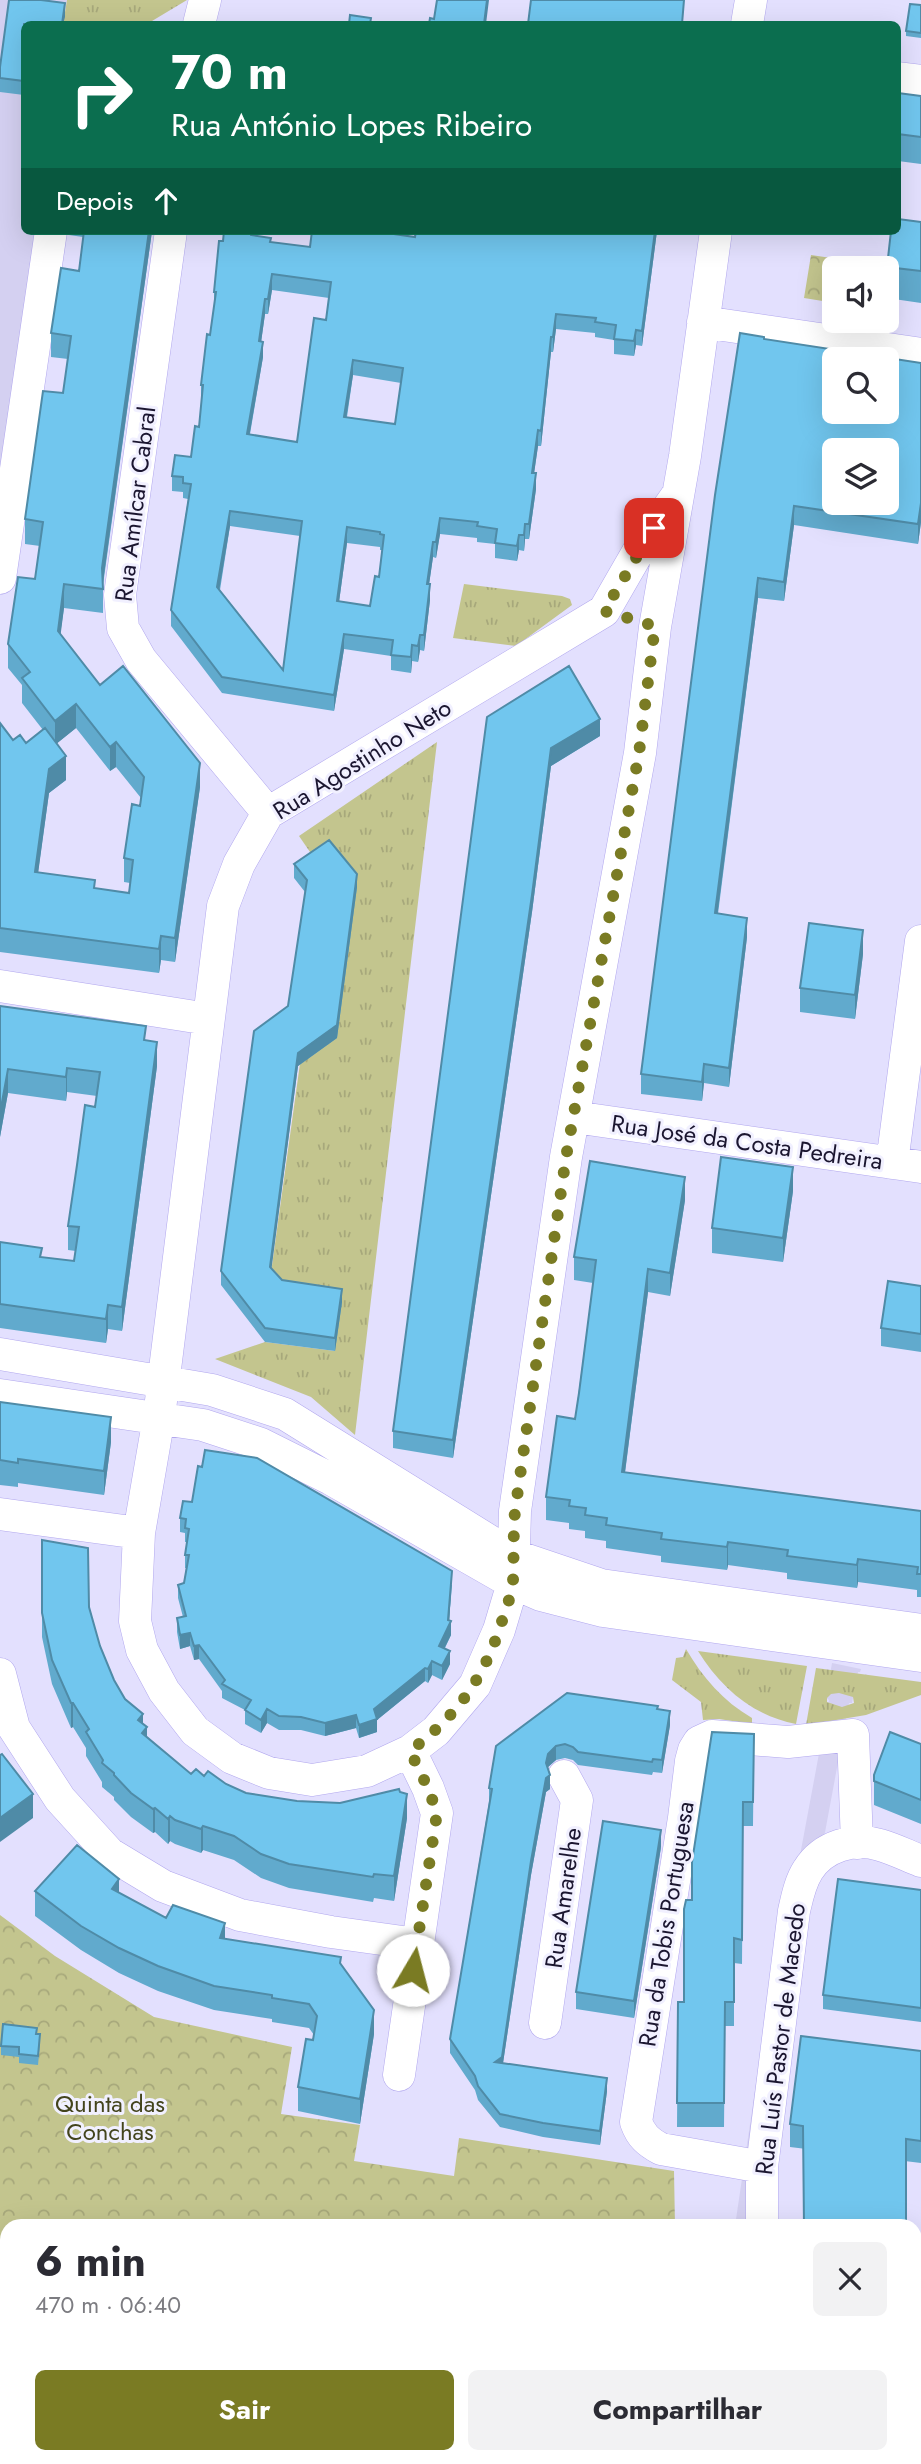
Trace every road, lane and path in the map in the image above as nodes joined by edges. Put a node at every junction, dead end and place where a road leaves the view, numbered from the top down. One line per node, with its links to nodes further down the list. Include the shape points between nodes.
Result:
1 (751, 0): 2 (street)
2 (748, 21)
3 (901, 78): 4 (street)
4 (921, 81)
5 (50, 235): 11 (street)
6 (170, 235): 14 (street, Rua Amílcar Cabral, via 120,595 123,628 141,660)
7 (715, 235): 8 (street, Rua Agostinho Neto)
8 (703, 322): 9 (street); 10 (street, Rua Agostinho Neto)
9 (921, 354)
10 (678, 494): 12 (street, Rua Agostinho Neto); 13 (street, Rua Agostinho Neto)
11 (0, 578)
12 (604, 611): 13 (street); 14 (street, Rua Agostinho Neto)
13 (655, 626): 18 (street, Rua Agostinho Neto, via 639,753)
14 (268, 813): 17 (street, Rua Agostinho Neto, via 239,864 223,906)
15 (921, 941): 19 (street)
16 (0, 986): 17 (street)
17 (208, 1020): 21 (street, Rua Agostinho Neto)
18 (574, 1117): 19 (street, Rua José da Costa Pedreira); 26 (street, Rua Agostinho Neto, via 515,1511)
19 (907, 1165)
20 (0, 1354): 21 (street)
21 (164, 1380): 23 (street, Rua Agostinho Neto); 26 (street, via 285,1414)
22 (0, 1395): 23 (street)
23 (159, 1417): 25 (street, Rua Agostinho Neto); 26 (street, via 203,1425 261,1444)
24 (0, 1514): 25 (street)
25 (139, 1533): 31 (street, Rua Agostinho Neto, via 135,1620 142,1650 163,1691 194,1731 232,1758 269,1773 312,1780 366,1771)
26 (512, 1569): 27 (street); 28 (street, via 541,1595 603,1611); 31 (street, Rua Agostinho Neto, via 499,1630 475,1685 436,1731)
27 (921, 1630)
28 (921, 1656)
29 (0, 1674): 30 (street)
30 (7, 1731): 35 (street, via 110,1854 163,1886 240,1915)
31 (410, 1751): 35 (street, via 437,1813)
32 (564, 1776): 36 (street, Rua Amarelhe, via 577,1800)
33 (857, 1843): 34 (street, Rua Luís Pastor de Macedo, via 878,1844); 38 (street, Rua Luís Pastor de Macedo, via 838,1845 820,1857 808,1869 799,1891); 38 (street, Rua da Tobis Portuguesa, via 853,1735 788,1742 712,1736 699,1742 691,1761 636,2122 648,2142 661,2149)
34 (921, 1861)
35 (417, 1944): 37 (street)
36 (545, 2023)
37 (399, 2075)
38 (762, 2167): 39 (street, Rua Luís Pastor de Macedo)
39 (762, 2219)

